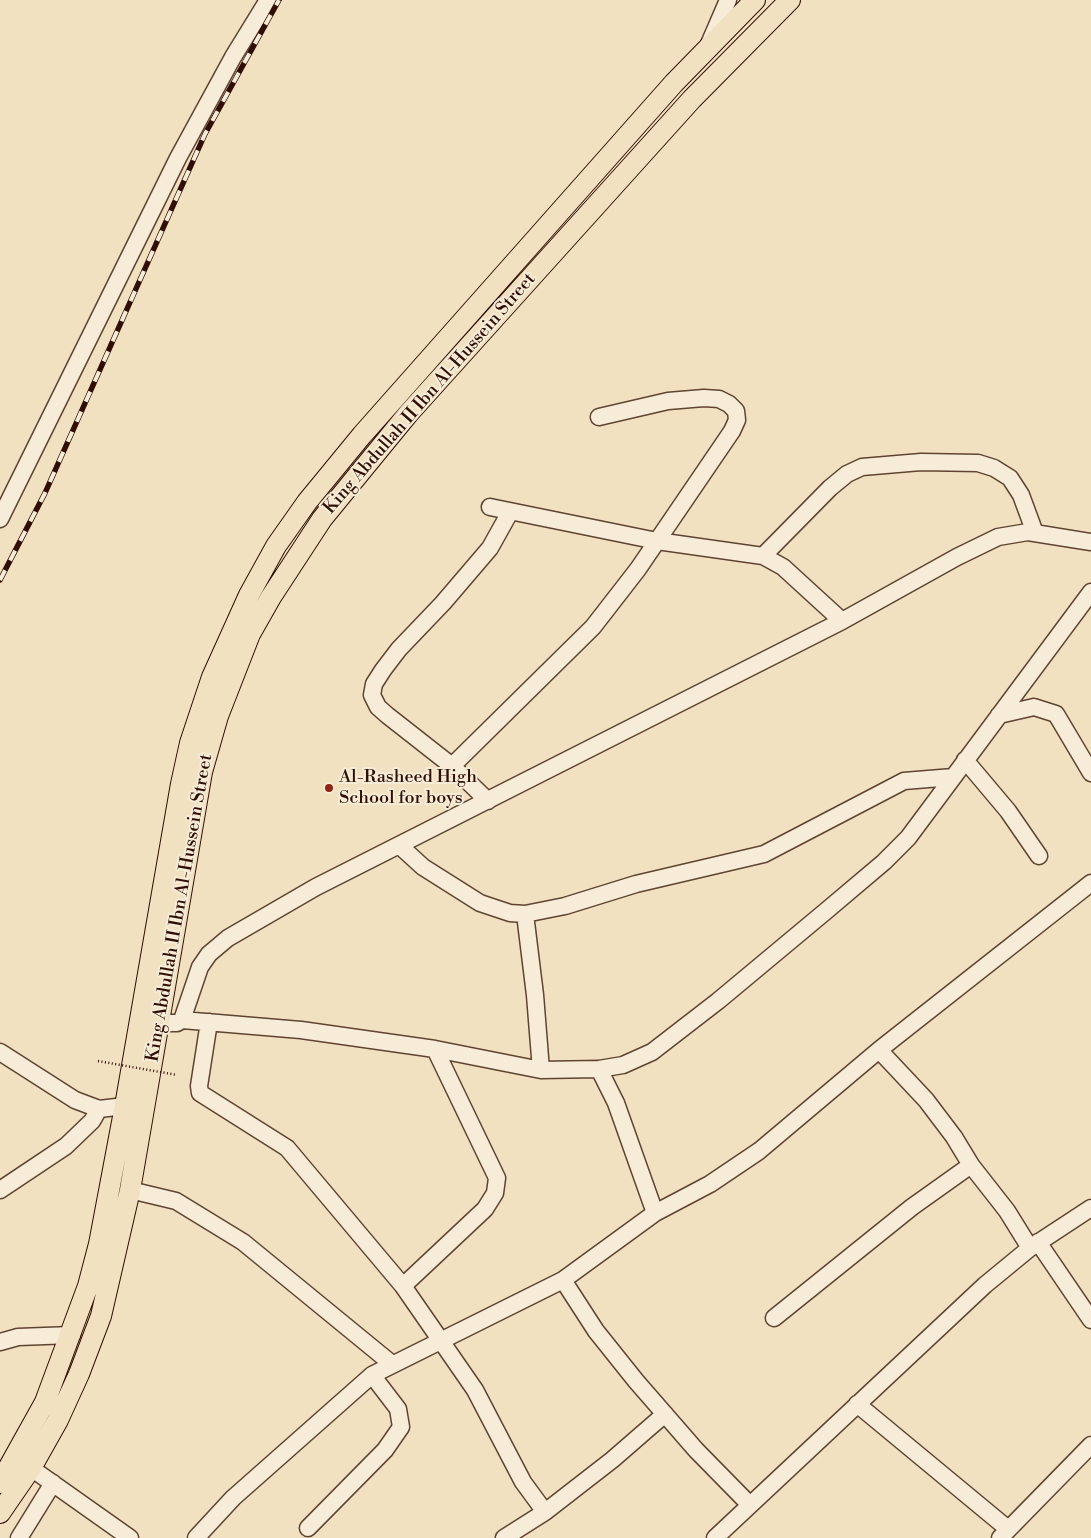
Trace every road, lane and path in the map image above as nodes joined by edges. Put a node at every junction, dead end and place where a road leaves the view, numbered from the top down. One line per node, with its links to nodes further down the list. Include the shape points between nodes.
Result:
1 (268, 0): 13 (street, via 178,158)
2 (728, 0): 5 (street)
3 (755, 0): 5 (main road, King Abdullah II Ibn Al-Hussein Street)
4 (790, 0): 7 (main road, King Abdullah II Ibn Al-Hussein Street)
5 (707, 50): 6 (main road, King Abdullah II Ibn Al-Hussein Street)
6 (674, 83): 7 (main road); 8 (main road, King Abdullah II Ibn Al-Hussein Street)
7 (692, 99): 9 (main road, King Abdullah II Ibn Al-Hussein Street)
8 (392, 400): 9 (main road); 40 (main road, King Abdullah II Ibn Al-Hussein Street, via 307,502 276,546 248,595 216,668 180,784)
9 (408, 414): 32 (main road, King Abdullah II Ibn Al-Hussein Street, via 322,519 297,555 250,634 233,675 202,772)
10 (599, 417): 15 (street, via 668,401 704,398 719,399 736,411 737,420 732,431)
11 (490, 507): 12 (street)
12 (510, 512): 15 (street); 22 (street, via 490,548 399,649 374,684 372,695 378,706)
13 (0, 519)
14 (1035, 533): 16 (street); 17 (street, via 1021,494 1010,478 994,468 978,464 921,462 862,467 847,474); 19 (street, via 998,537)
15 (657, 541): 17 (street); 22 (street, via 593,627)
16 (1091, 542)
17 (763, 556): 19 (street, via 783,567)
18 (1091, 592): 20 (street)
19 (842, 621): 25 (street)
20 (999, 715): 21 (street); 23 (street, via 1034,707 1056,714)
21 (965, 760): 24 (street); 27 (street, via 1008,811)
22 (452, 766): 25 (street)
23 (1091, 773)
24 (953, 777): 29 (street, via 904,781 764,854); 37 (street, via 927,816 884,862 718,1001 652,1052 623,1065)
25 (488, 801): 26 (street)
26 (400, 846): 29 (street, via 423,867 480,903 510,913); 30 (street, via 316,887 216,947 200,967)
27 (1039, 856)
28 (1091, 883): 34 (street)
29 (525, 914): 38 (street)
30 (182, 1020): 31 (street); 32 (street)
31 (209, 1022): 33 (street, via 301,1030); 49 (street, via 200,1093 287,1148)
32 (160, 1023): 44 (main road, King Abdullah II Ibn Al-Hussein Street)
33 (435, 1048): 38 (street); 49 (street, via 497,1178 495,1193 485,1209)
34 (879, 1050): 42 (street, via 926,1100); 46 (street, via 759,1151 710,1184)
35 (0, 1052): 41 (street, via 75,1100)
36 (98, 1062): 39 (path, bridge)
37 (599, 1069): 38 (street); 46 (street, via 616,1103)
38 (541, 1070)
39 (177, 1075)
40 (125, 1106): 41 (street); 52 (main road, King Abdullah II Ibn Al-Hussein Street, via 99,1244)
41 (99, 1109): 43 (street, via 92,1121 66,1146)
42 (971, 1165): 47 (street); 50 (street)
43 (0, 1190)
44 (130, 1190): 55 (street, via 176,1201 243,1242); 60 (main road, King Abdullah II Ibn Al-Hussein Street, via 111,1276 92,1339 58,1420)
45 (1091, 1208): 47 (street)
46 (655, 1213): 48 (street)
47 (1034, 1245): 51 (street); 57 (street, via 985,1285)
48 (564, 1280): 54 (street); 58 (street, via 596,1330)
49 (403, 1286): 54 (street)
50 (774, 1318)
51 (1091, 1320)
52 (72, 1335): 53 (street, via 18,1337); 61 (main road, King Abdullah II Ibn Al-Hussein Street, via 45,1402)
53 (0, 1342)
54 (441, 1343): 55 (street); 64 (street, via 475,1390 523,1482)
55 (392, 1364): 56 (street)
56 (372, 1375): 66 (street, via 398,1410 402,1427 385,1450); 71 (street, via 234,1498)
57 (857, 1404): 63 (street); 68 (street)
58 (665, 1414): 63 (street); 64 (street)
59 (1091, 1444): 68 (street)
60 (31, 1468): 62 (street); 65 (main road, King Abdullah II Ibn Al-Hussein Street)
61 (0, 1483)
62 (53, 1483): 69 (street); 70 (street)
63 (750, 1505): 67 (street)
64 (545, 1512): 72 (street)
65 (0, 1513)
66 (308, 1528)
67 (733, 1532): 73 (street)
68 (1004, 1534)
69 (19, 1538)
70 (130, 1538)
71 (196, 1538)
72 (504, 1538)
73 (715, 1538)

